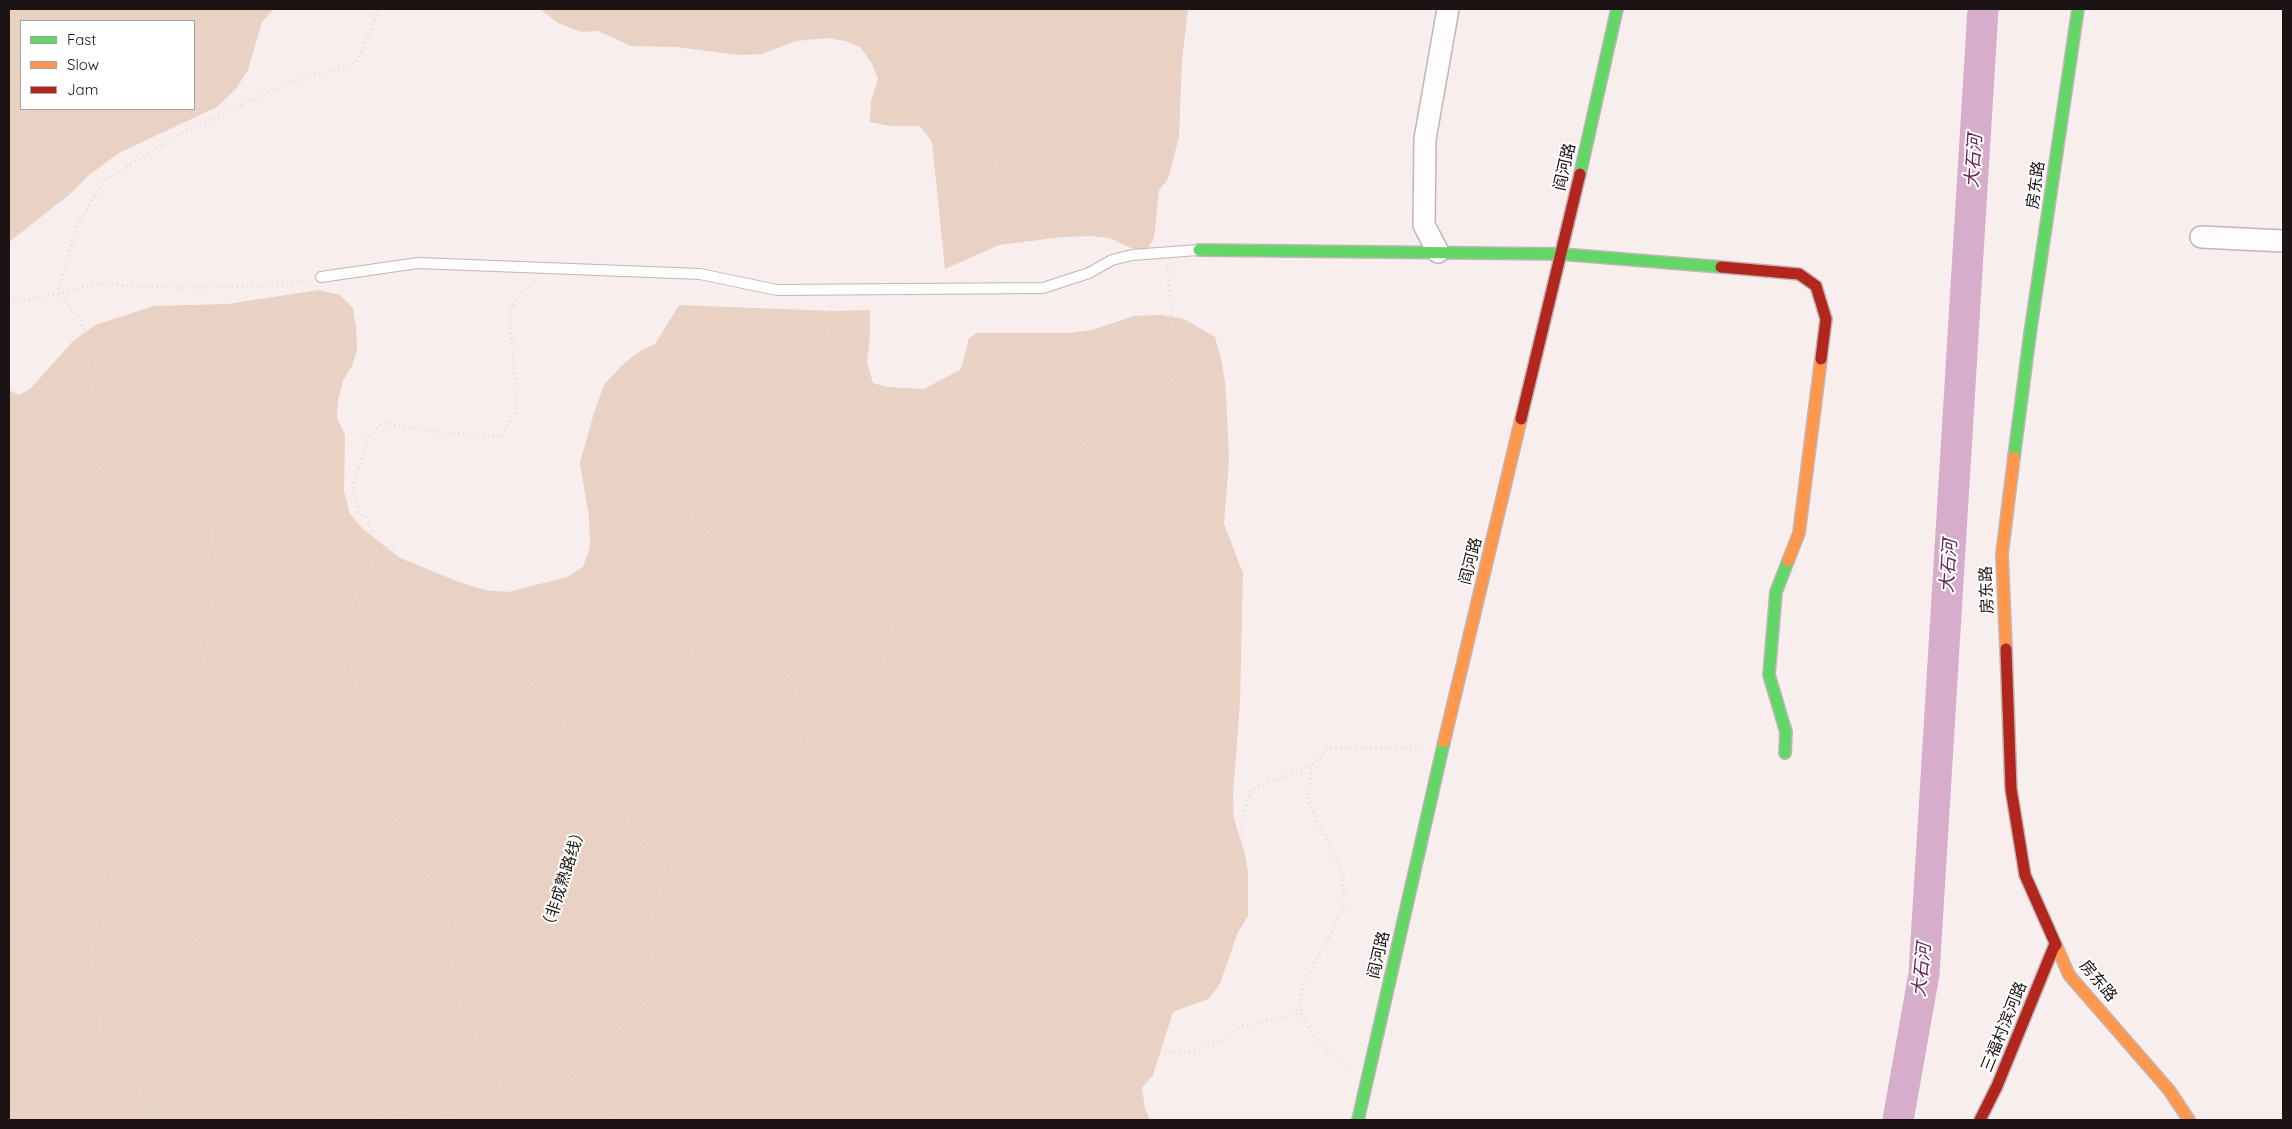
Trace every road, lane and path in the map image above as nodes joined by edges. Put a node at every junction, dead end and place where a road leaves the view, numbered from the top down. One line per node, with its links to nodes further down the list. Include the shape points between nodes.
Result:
1 (379, 9): 16 (path, via 357,62 286,84 189,130 105,180 77,225)
2 (1448, 9): 10 (street, via 1426,139 1424,225)
3 (1617, 9): 11 (main road, 阎河路)
4 (2078, 9): 37 (main road, 房东路, via 2031,325 2002,554 2011,789 2025,875)
5 (1082, 128): 12 (path, via 1056,146 1021,144 995,153 997,165 1015,174 1074,190 1084,199 1058,225 1098,228)
6 (2201, 237): 7 (street)
7 (2283, 241)
8 (1199, 250): 9 (lane); 10 (main road)
9 (1166, 252): 12 (lane); 29 (path, via 1174,334 1188,350 1185,367 1159,390 1124,410 1072,455 1030,506 986,525 948,554 896,609 884,662 864,708 817,764)
10 (1438, 252): 11 (main road)
11 (1561, 254): 25 (main road, 阎河路); 26 (main road, via 1799,274 1816,286 1826,319 1799,533 1776,592 1769,675 1786,732)
12 (1132, 255): 15 (lane, via 1043,288)
13 (550, 268): 14 (lane, via 418,263); 15 (lane, via 700,274 777,290); 20 (path, via 522,293 509,311 516,410 501,437 384,423 368,437 353,487 359,513 367,517)
14 (321, 277): 16 (path, via 290,285 182,288 99,284)
15 (831, 290): 18 (path, via 829,333 802,368 784,381 756,384 748,393 729,403 728,434 707,437 671,434 671,470 678,496)
16 (58, 293): 17 (path); 21 (path, via 80,319 97,355 85,432 93,456 113,492 115,530 104,559)
17 (9, 304)
18 (693, 512): 24 (path, via 687,545 674,571 670,592 684,621 695,668 691,683 595,716); 29 (path, via 724,563 734,595 792,683 808,730)
19 (211, 523): 21 (path, via 175,555 155,566); 22 (path, via 260,550 292,556 330,597); 32 (path, via 216,561 212,620 200,681 150,800 120,840)
20 (375, 549): 22 (path, via 372,567); 24 (path, via 393,546 397,571 485,611 534,688)
21 (77, 585): 23 (path)
22 (360, 594): 36 (path, via 352,603 348,651 356,688 373,708 392,740 381,747 390,784 390,806 404,842 441,898)
23 (9, 608)
24 (559, 715): 28 (path, via 575,748)
25 (1442, 750): 27 (path, via 1328,748); 41 (main road, 阎河路)
26 (1785, 753)
27 (1312, 766): 30 (path, via 1252,789); 39 (path, via 1308,800 1343,873 1344,906 1302,984)
28 (604, 778): 31 (path, via 611,785 634,830); 36 (path, （非成熟路线）, via 577,835 560,898 542,945 494,939 458,929)
29 (802, 788): 31 (path, via 776,821 730,848); 39 (path, via 830,844 871,883 946,975 983,976 1054,1030 1076,1030 1097,1020 1120,1045 1137,1052 1192,1053 1226,1038 1240,1027)
30 (1237, 850)
31 (666, 861): 40 (path, via 646,942 658,974 644,1003)
32 (106, 870): 33 (path, via 38,852 13,866); 34 (path, via 133,877); 46 (path, via 92,948 103,1042)
33 (9, 874)
34 (152, 897): 36 (path, via 198,883 271,894 299,902 335,921 352,942 388,965 423,958); 44 (path, via 172,924 246,975 267,995 301,1056 337,1089 371,1096)
35 (9, 923): 38 (path, via 14,938)
36 (449, 933): 42 (path, via 449,952 461,1010 499,1078)
37 (2056, 944): 50 (main road, 三福村滨河路); 51 (main road, 房东路, via 2069,975 2169,1090)
38 (9, 945)
39 (1300, 1013): 41 (path, via 1321,1046)
40 (605, 1045): 42 (path, via 580,1073 553,1092); 48 (path, via 619,1075 604,1106)
41 (1367, 1079): 49 (main road, 阎河路)
42 (502, 1106): 44 (path)
43 (9, 1107): 45 (path)
44 (391, 1117): 47 (path)
45 (17, 1120)
46 (158, 1120)
47 (373, 1120)
48 (609, 1120)
49 (1358, 1120)
50 (1980, 1120)
51 (2189, 1120)

